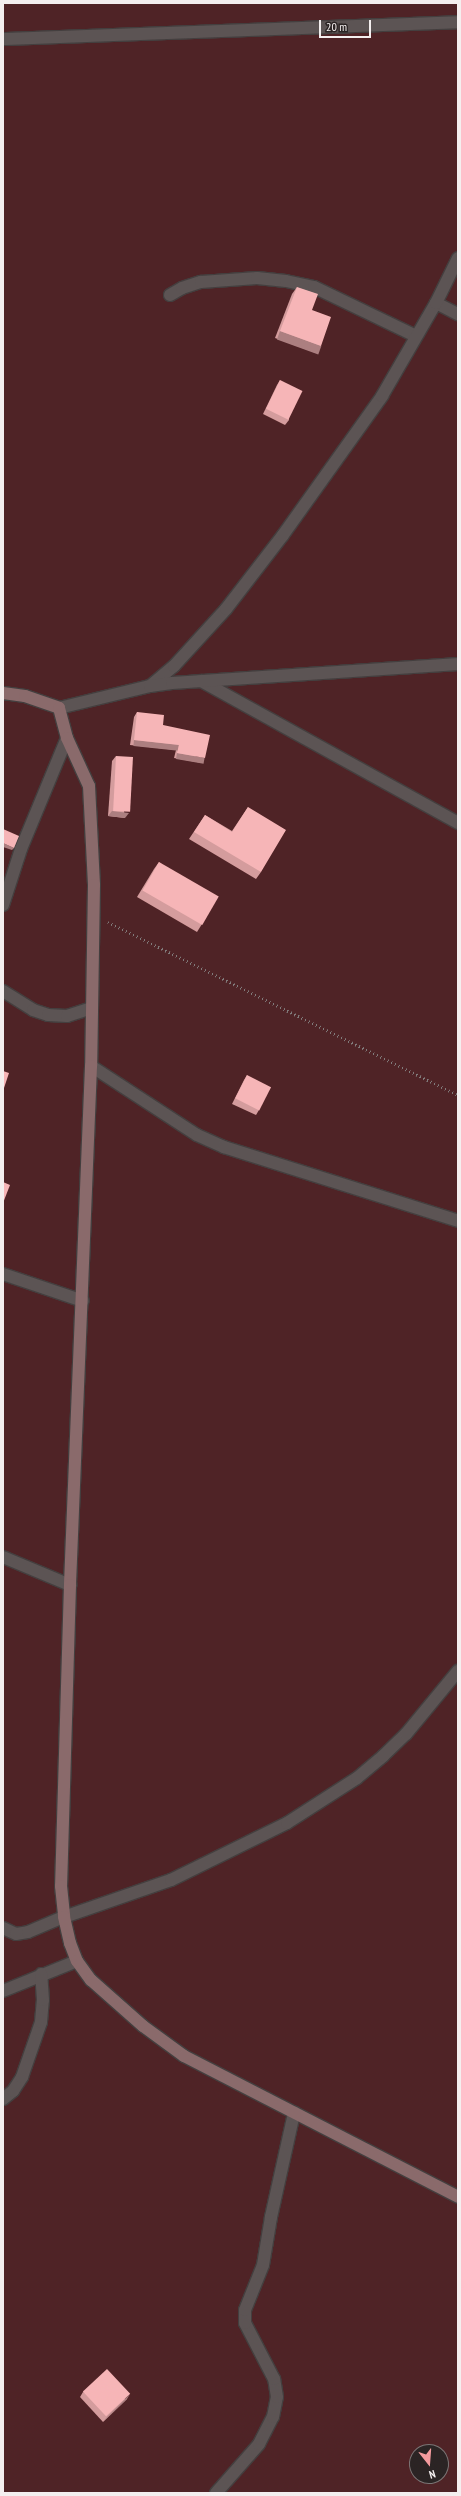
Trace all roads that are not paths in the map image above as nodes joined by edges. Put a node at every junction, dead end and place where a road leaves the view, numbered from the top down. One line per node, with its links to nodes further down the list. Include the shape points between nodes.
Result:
1 (458, 22): 2 (street)
2 (3, 39)
3 (458, 258): 5 (street)
4 (170, 295): 7 (street, via 201,282 257,278 286,281 314,287)
5 (436, 303): 6 (street); 7 (street)
6 (458, 314)
7 (416, 336): 10 (street, via 382,396 283,535 226,609 174,666)
8 (458, 664): 9 (street)
9 (201, 681): 10 (street); 14 (street)
10 (150, 686): 12 (street)
11 (3, 693): 12 (street, via 25,696)
12 (59, 708): 13 (street)
13 (67, 738): 15 (street, via 21,850); 17 (street, via 89,786 94,915)
14 (458, 823)
15 (3, 905)
16 (3, 991): 17 (street, via 33,1010 48,1015 67,1016)
17 (92, 1008): 18 (street)
18 (91, 1066): 19 (street, via 197,1135 224,1147); 21 (street)
19 (458, 1221)
20 (3, 1274): 21 (street)
21 (82, 1301): 23 (street)
22 (3, 1557): 23 (street)
23 (70, 1585): 25 (street, via 61,1886)
24 (458, 1671): 25 (street, via 406,1734 383,1756 357,1778 287,1823 171,1880)
25 (64, 1917): 26 (street, via 28,1932 16,1934); 27 (street)
26 (3, 1928)
27 (77, 1961): 28 (street); 31 (street, via 91,1980 114,2002 184,2056)
28 (41, 1974): 29 (street); 30 (street, via 41,2022 22,2077 13,2091)
29 (3, 1991)
30 (3, 2098)
31 (294, 2113): 32 (street); 33 (street, via 263,2265 245,2310 245,2323 274,2379 277,2397 273,2417 259,2444)
32 (458, 2197)
33 (216, 2493)

